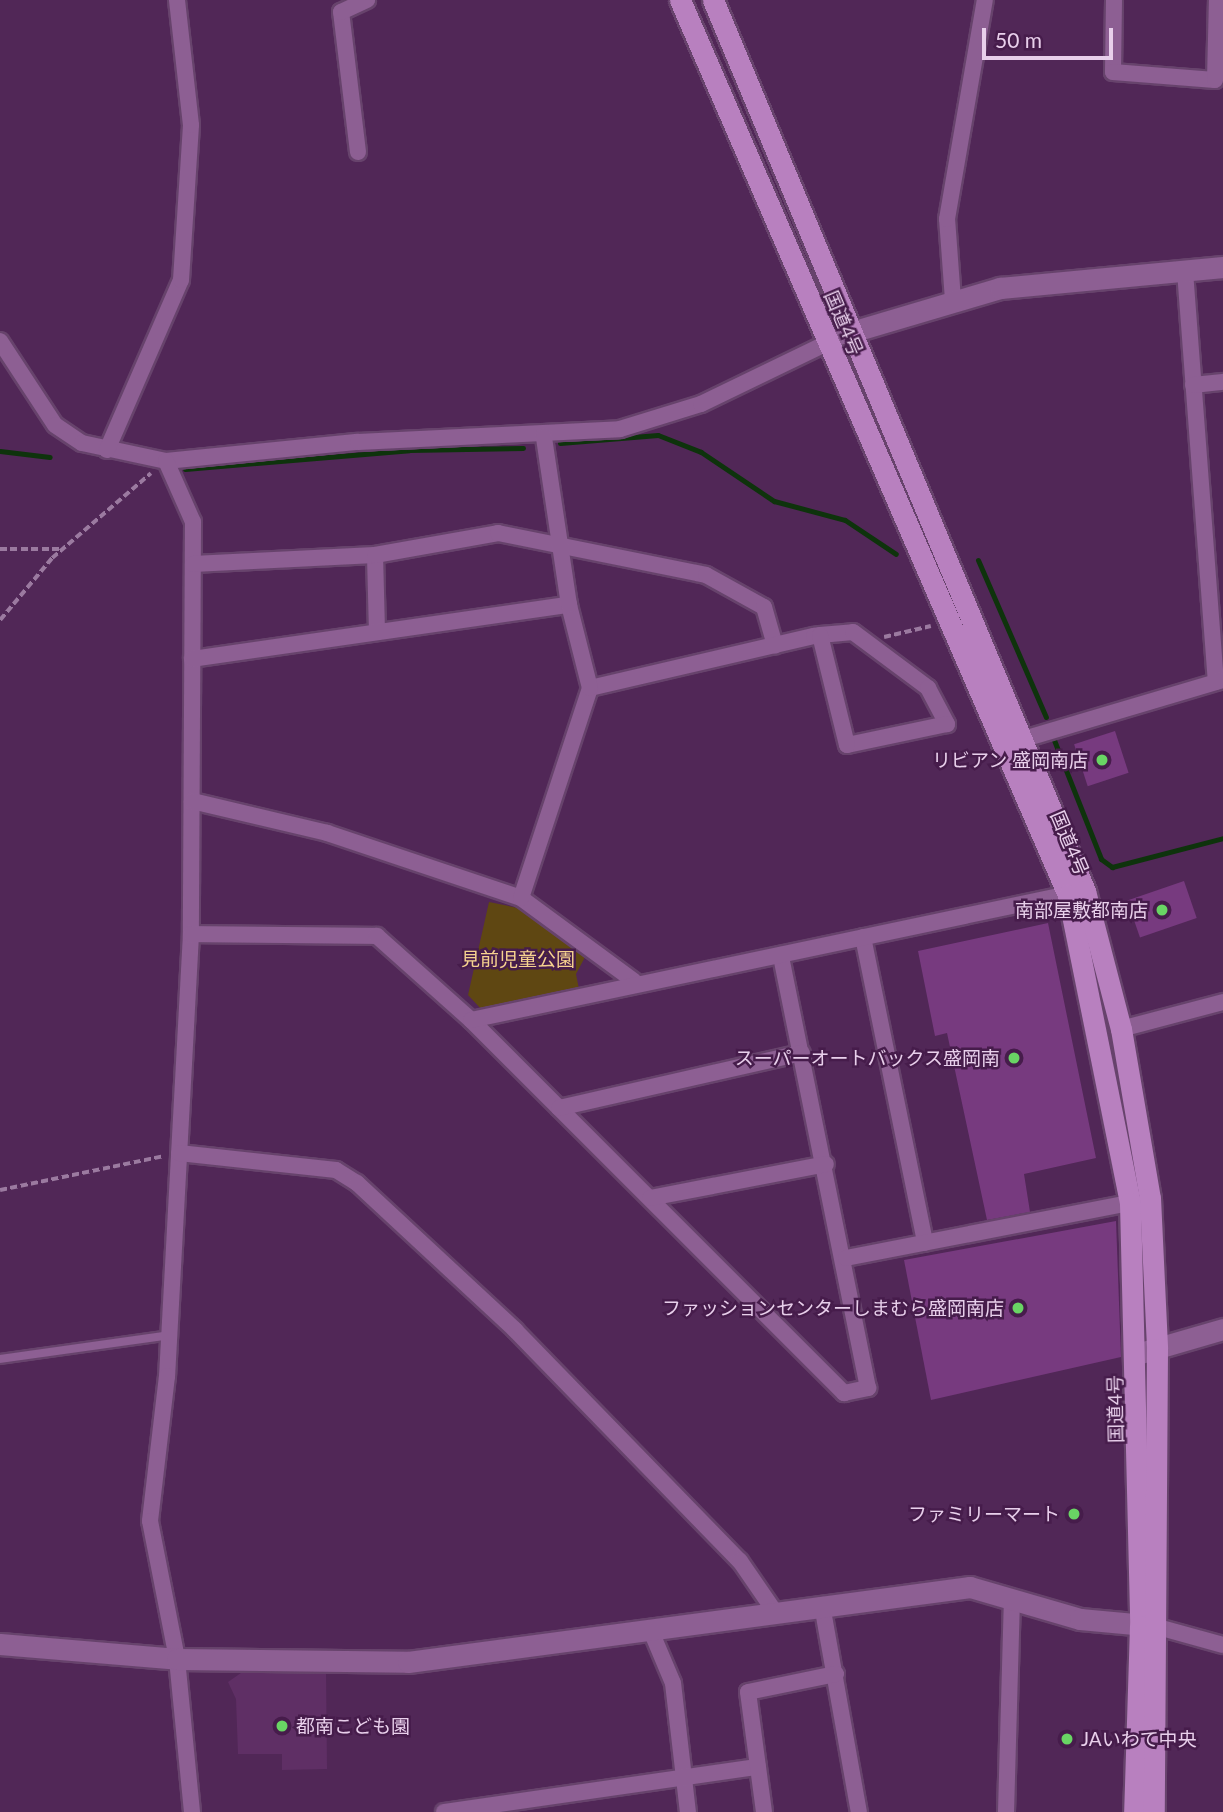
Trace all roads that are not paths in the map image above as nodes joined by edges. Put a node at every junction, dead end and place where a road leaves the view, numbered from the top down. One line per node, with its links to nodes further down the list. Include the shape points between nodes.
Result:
1 (177, 0): 18 (street, via 191,125 181,280)
2 (366, 0): 8 (street, via 341,12)
3 (681, 0): 14 (highway, 国道4号)
4 (713, 0): 12 (highway, 国道4号)
5 (985, 0): 11 (street, via 947,219)
6 (1114, 0): 7 (street, via 1113,72 1215,80)
7 (1217, 0)
8 (358, 152)
9 (1223, 267): 10 (street)
10 (1185, 271): 11 (street, via 1000,288); 16 (street)
11 (953, 300): 12 (street)
12 (848, 333): 14 (street); 30 (highway, 国道4号)
13 (0, 341): 18 (street, via 55,425)
14 (828, 343): 17 (street, via 671,415 620,429); 32 (highway, 国道4号, via 949,621)
15 (1223, 382): 16 (street)
16 (1193, 385): 28 (street)
17 (544, 437): 19 (street, via 358,442); 20 (street)
18 (107, 450): 19 (street)
19 (166, 461): 22 (street, via 193,522)
20 (560, 545): 21 (street, via 498,533); 23 (street); 26 (street, via 706,575 764,607)
21 (375, 555): 22 (street); 24 (street)
22 (192, 564): 27 (street)
23 (569, 605): 24 (street); 29 (street)
24 (377, 632): 27 (street)
25 (820, 635): 25 (street, via 853,632 928,688 947,724 847,745); 26 (street)
26 (775, 645): 29 (street)
27 (192, 659): 31 (street)
28 (1219, 681): 30 (street)
29 (590, 688): 33 (street)
30 (1024, 739): 32 (highway, 国道4号)
31 (192, 801): 33 (street, via 327,833); 34 (street)
32 (1076, 893): 35 (street); 40 (highway, 国道4号); 46 (highway, 国道4号)
33 (521, 898): 37 (street)
34 (191, 934): 39 (street, via 377,936); 43 (street)
35 (863, 937): 36 (street); 47 (street)
36 (781, 955): 37 (street); 41 (street)
37 (634, 981): 39 (street)
38 (1223, 1002): 40 (street)
39 (471, 1020): 42 (street)
40 (1121, 1029): 51 (highway, 国道4号, via 1150,1198)
41 (802, 1054): 42 (street); 44 (street)
42 (559, 1108): 45 (street)
43 (179, 1153): 50 (street); 55 (street, via 336,1170 358,1183 515,1330 720,1541)
44 (826, 1164): 45 (street); 48 (street)
45 (649, 1198): 48 (street, via 844,1393 868,1388)
46 (1130, 1203): 47 (street); 51 (highway, 国道4号)
47 (925, 1243): 48 (street)
48 (846, 1258)
49 (1223, 1329): 51 (street)
50 (170, 1335): 52 (lane); 60 (street, via 150,1521)
51 (1147, 1351): 56 (highway, 国道4号)
52 (0, 1359)
53 (1012, 1598): 54 (street, via 970,1587); 56 (street, via 1080,1619); 69 (street)
54 (822, 1605): 55 (street); 61 (street)
55 (775, 1612): 57 (street)
56 (1149, 1626): 59 (street); 70 (highway, 国道4号); 71 (highway, 国道4号)
57 (651, 1631): 60 (street, via 448,1659); 63 (street, via 673,1683)
58 (0, 1644): 60 (street)
59 (1223, 1645)
60 (177, 1659): 64 (street)
61 (836, 1674): 62 (street, via 748,1692); 68 (street)
62 (758, 1767): 63 (street); 67 (street)
63 (688, 1779): 65 (street); 66 (street)
64 (192, 1812)
65 (444, 1812)
66 (688, 1812)
67 (764, 1812)
68 (859, 1812)
69 (1006, 1812)
70 (1134, 1812)
71 (1154, 1812)

